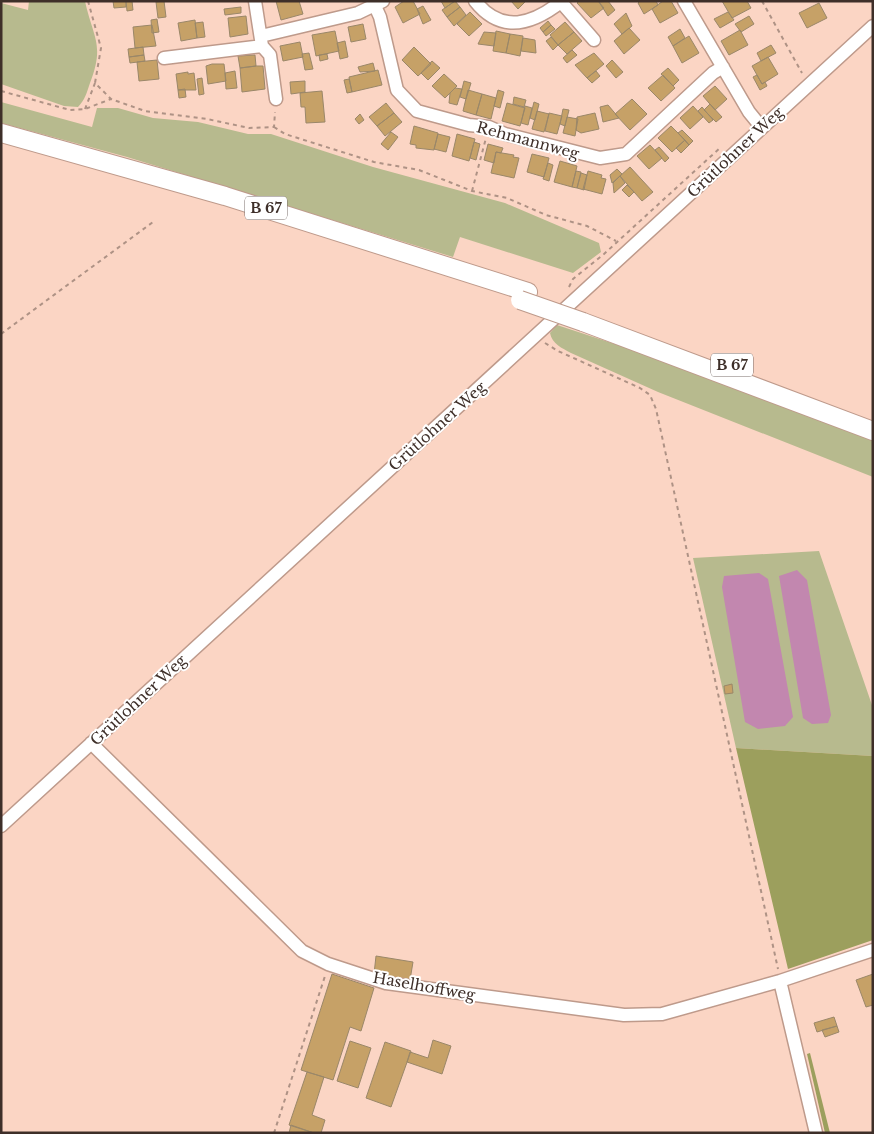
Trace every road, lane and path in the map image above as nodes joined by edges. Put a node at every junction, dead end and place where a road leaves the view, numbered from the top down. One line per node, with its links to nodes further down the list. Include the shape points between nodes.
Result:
1 (88, 1): 14 (path, via 101,48)
2 (255, 1): 10 (street)
3 (475, 1): 6 (street, via 491,16 508,23 538,19)
4 (684, 1): 12 (street)
5 (762, 1): 13 (path)
6 (562, 2): 9 (street)
7 (379, 4): 10 (street); 20 (street, Rehmannweg, via 397,90 417,110)
8 (873, 26): 13 (street, Grütlohner Weg)
9 (594, 40)
10 (261, 41): 11 (street); 17 (street, via 270,55)
11 (164, 58)
12 (723, 67): 20 (street, Rehmannweg, via 626,154 600,158); 21 (street)
13 (810, 83): 21 (street, Grütlohner Weg)
14 (94, 84): 16 (path); 18 (path)
15 (1, 90): 18 (path, via 70,110)
16 (111, 99): 18 (path); 19 (path, via 145,111 249,128)
17 (276, 99): 19 (path)
18 (85, 109)
19 (274, 127): 25 (path, via 286,134 374,162 419,170)
20 (489, 127): 25 (path)
21 (762, 128): 29 (street, Grütlohner Weg)
22 (1, 133): 28 (highway, B 67, via 225,196)
23 (1, 143): 28 (highway, B 67)
24 (725, 144): 27 (path)
25 (472, 191): 27 (path, via 507,198 546,215 587,226)
26 (153, 222): 31 (path)
27 (616, 241): 29 (path, via 573,279 568,290)
28 (524, 296): 30 (highway, B 67, bridge)
29 (576, 298): 32 (street, Grütlohner Weg)
30 (586, 318): 33 (highway, B 67); 34 (highway, B 67)
31 (1, 334)
32 (535, 337): 35 (street, Grütlohner Weg); 39 (path, via 558,351 640,388 650,395 653,402)
33 (873, 418)
34 (873, 431)
35 (91, 743): 36 (street, Grütlohner Weg); 38 (street, Haselhoffweg, via 302,951)
36 (1, 826)
37 (873, 950): 39 (street, Haselhoffweg)
38 (328, 964): 39 (street, Haselhoffweg, via 386,983 624,1015 662,1014); 40 (path)
39 (780, 981): 41 (street)
40 (274, 1133)
41 (816, 1133)

